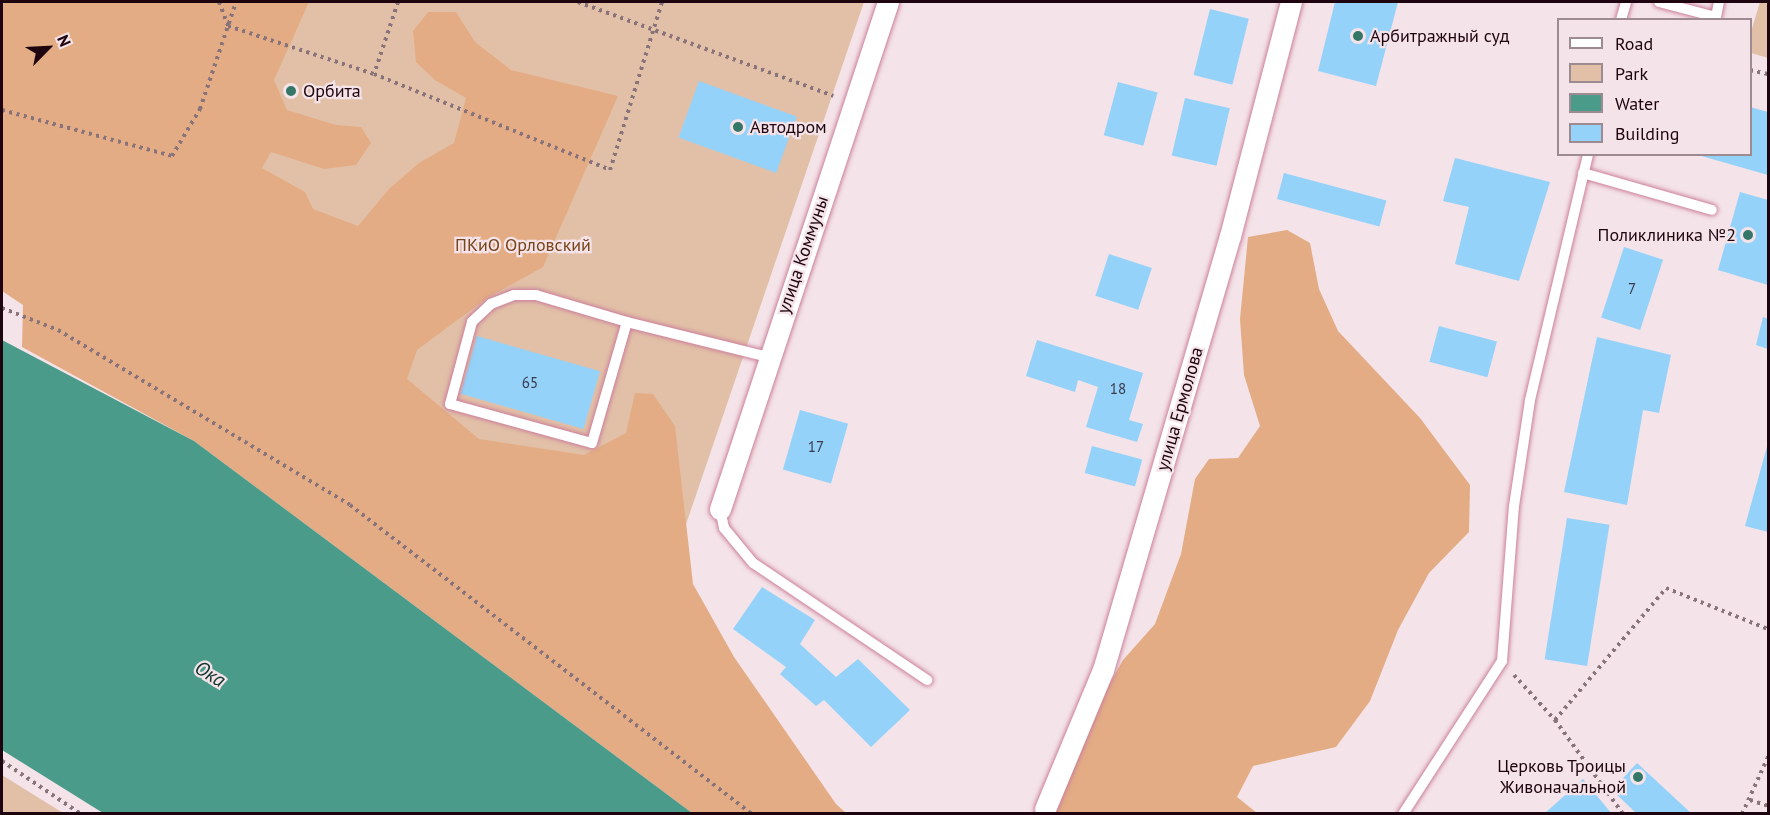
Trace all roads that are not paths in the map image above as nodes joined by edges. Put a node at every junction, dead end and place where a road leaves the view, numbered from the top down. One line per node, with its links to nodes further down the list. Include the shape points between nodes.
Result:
1 (888, 2): 11 (street, улица Коммуны)
2 (1292, 2): 14 (street, улица Ермолова, via 1230,236 1103,670)
3 (1626, 2): 6 (lane)
4 (1659, 2): 5 (lane, via 1716,17)
5 (1719, 2)
6 (1622, 18)
7 (1587, 156): 8 (lane)
8 (1583, 173): 9 (lane); 15 (lane, via 1530,400 1514,506 1502,661)
9 (1712, 210)
10 (627, 322): 10 (lane, via 592,442 450,404 472,322 491,304 514,295 537,295); 11 (lane)
11 (768, 357): 12 (street, улица Коммуны)
12 (720, 509): 13 (lane, via 724,528 753,562)
13 (927, 680)
14 (1045, 809)
15 (1403, 813)

